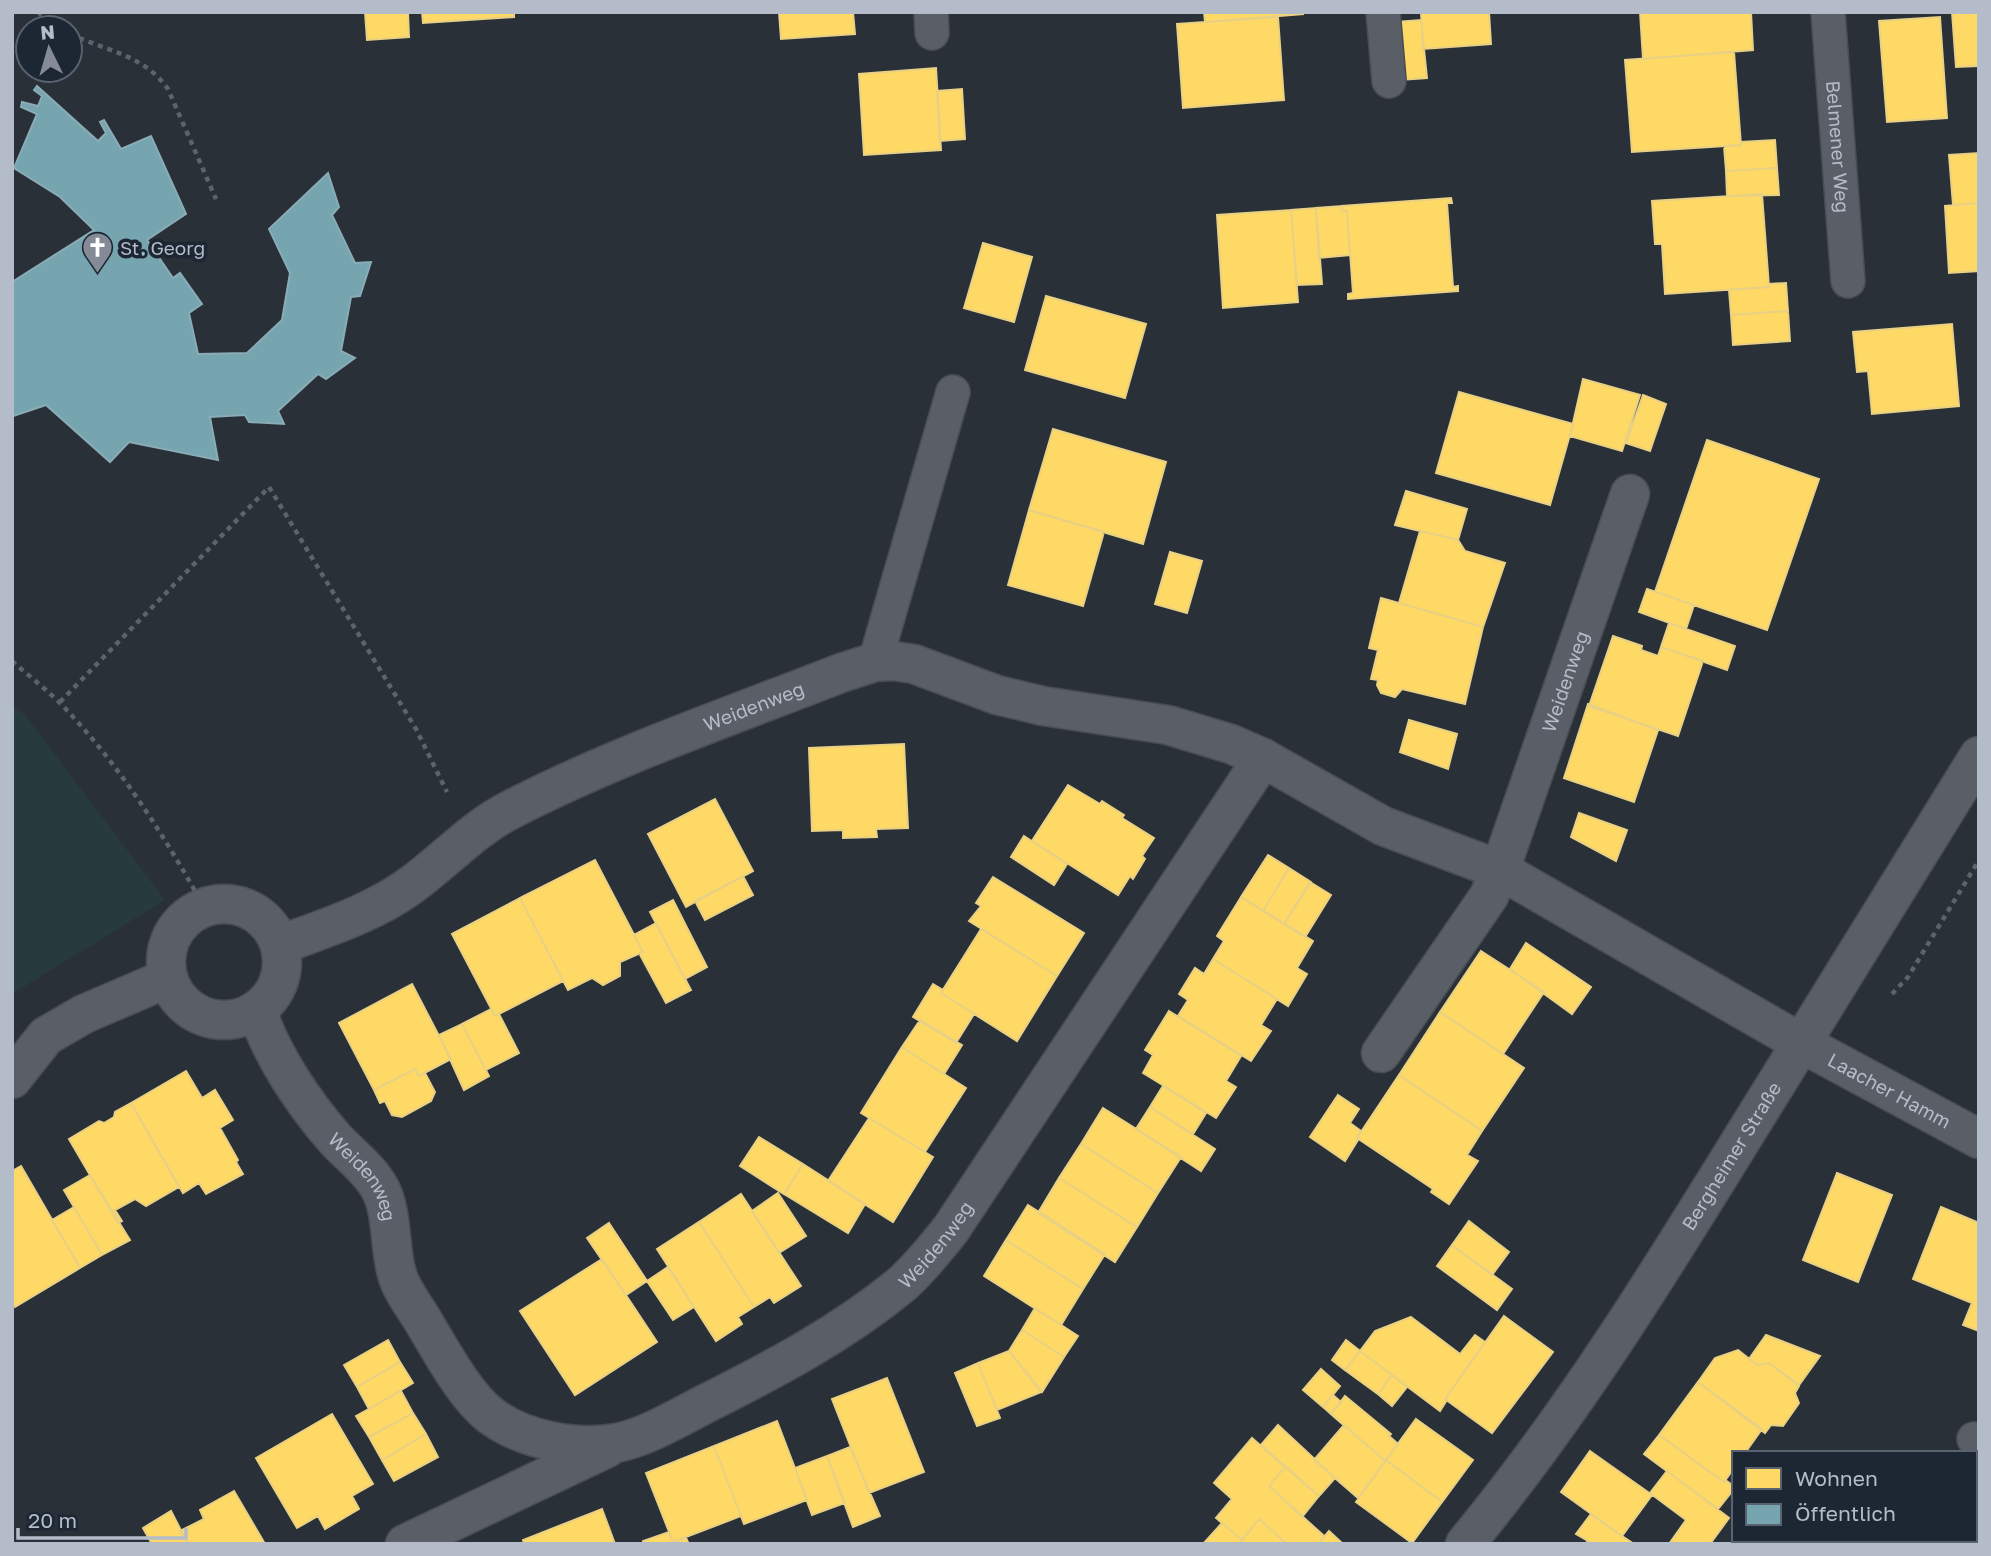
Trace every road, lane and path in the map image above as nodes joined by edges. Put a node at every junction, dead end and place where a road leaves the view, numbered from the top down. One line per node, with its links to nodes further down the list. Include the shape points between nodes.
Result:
1 (1383, 12): 4 (lane)
2 (1828, 12): 6 (lane, Belmener Weg)
3 (84, 40): 5 (path, via 138,61 160,78)
4 (1389, 81)
5 (216, 199)
6 (1848, 281)
7 (953, 391): 10 (lane)
8 (1630, 494): 15 (street, Weidenweg)
9 (12, 662): 11 (path)
10 (875, 662): 13 (street, Weidenweg, via 914,664 1043,706 1168,725); 14 (street, Weidenweg, via 564,784)
11 (60, 702): 14 (path, via 269,487 416,729); 16 (path, via 156,826)
12 (1979, 755): 20 (street, Bergheimer Straße)
13 (1263, 758): 15 (street, Weidenweg, via 1383,826); 24 (street, Weidenweg, via 951,1229 912,1274 863,1313 782,1362 688,1413)
14 (468, 836): 17 (street, Weidenweg, via 388,901)
15 (1500, 870): 20 (street, Weidenweg); 21 (street, Weidenweg, via 1489,896)
16 (204, 907): 17 (street, via 223,904 258,915); 18 (street, via 183,922 169,944)
17 (280, 945): 19 (street, via 279,982 271,998)
18 (168, 978): 19 (street, via 188,1009 205,1017 222,1021); 22 (street, via 84,1014 46,1036)
19 (257, 1010): 24 (street, Weidenweg, via 272,1049 288,1074 334,1137 378,1184 397,1276 477,1402 490,1415 540,1437 578,1444)
20 (1801, 1043): 23 (street, Laacher Hamm); 26 (street, Bergheimer Straße, via 1596,1369)
21 (1381, 1053)
22 (12, 1079)
23 (1979, 1139)
24 (619, 1443): 25 (street, Weidenweg)
25 (405, 1544)
26 (1465, 1544)

